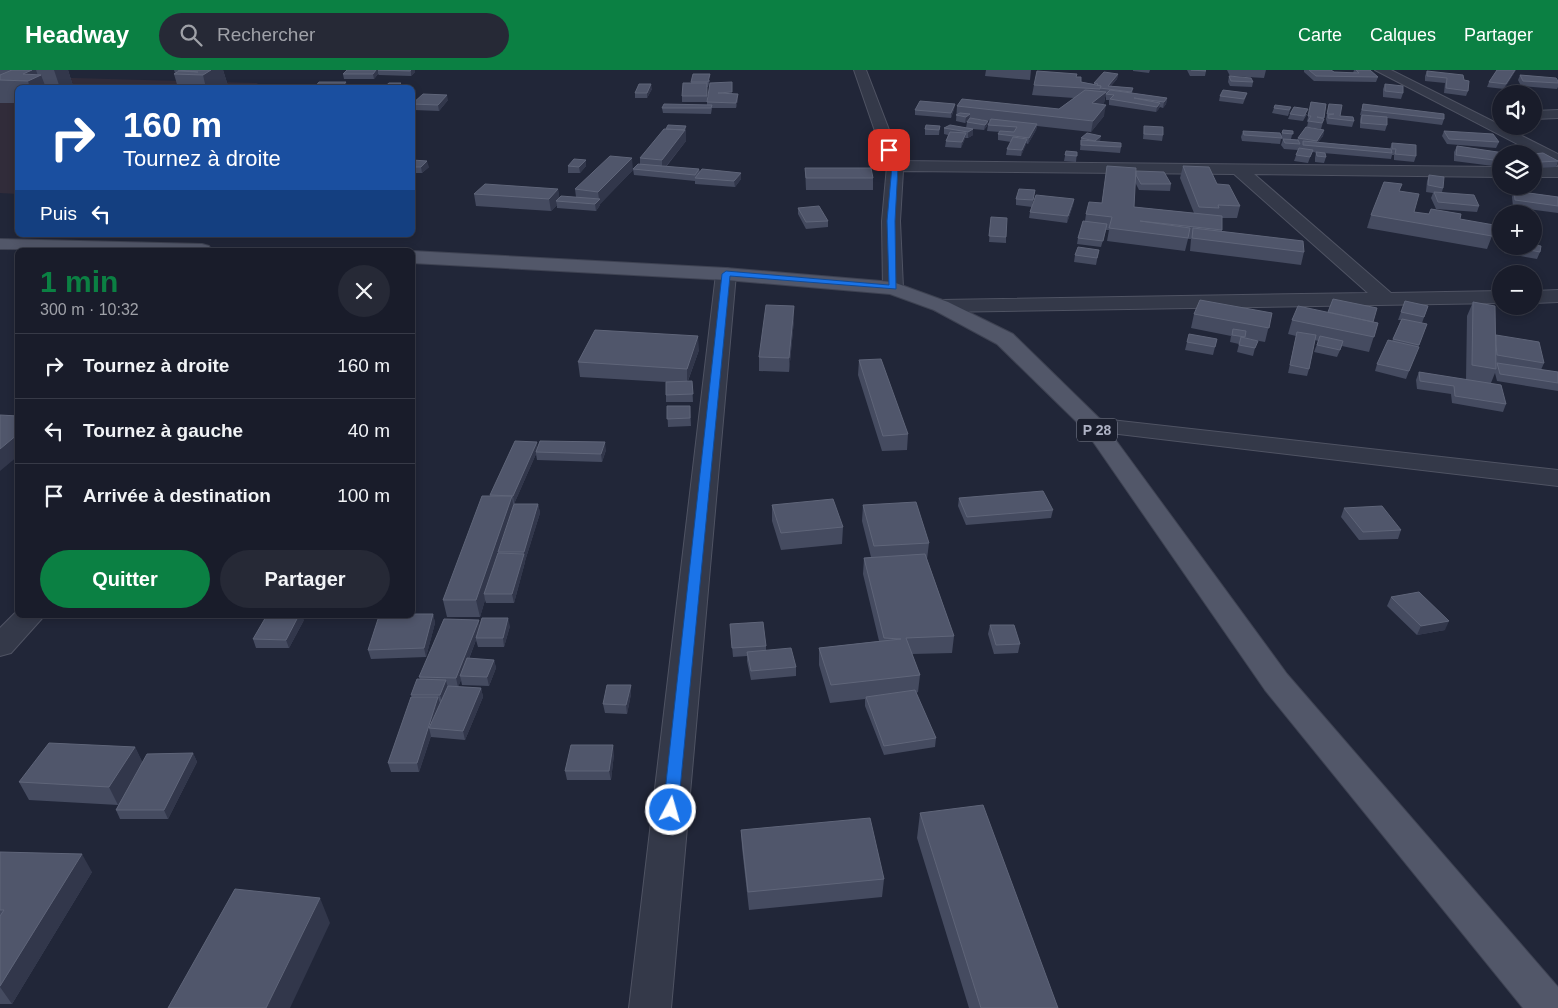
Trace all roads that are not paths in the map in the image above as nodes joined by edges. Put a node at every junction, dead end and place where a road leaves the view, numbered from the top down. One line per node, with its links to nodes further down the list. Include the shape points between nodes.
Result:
1 (860, 70): 8 (street)
2 (1381, 70): 6 (street)
3 (1558, 114): 5 (street)
4 (1492, 115): 6 (street)
5 (1542, 115)
6 (1473, 116): 7 (street)
7 (1558, 160)
8 (895, 166): 9 (street); 17 (street, via 891,221)
9 (1238, 169): 10 (street); 21 (street)
10 (1492, 172)
11 (1542, 172): 12 (street)
12 (1558, 172)
13 (0, 244): 14 (main road)
14 (135, 248)
15 (415, 257): 16 (main road, P 28)
16 (726, 274): 17 (main road, P 28); 27 (street)
17 (893, 288): 22 (main road, P 28)
18 (1542, 296): 19 (street)
19 (1558, 296)
20 (1492, 297): 21 (street)
21 (1386, 299): 22 (street)
22 (941, 306): 23 (main road, P 28, via 1005,339)
23 (1093, 425): 24 (street); 28 (main road, P 28, via 1276,682)
24 (1558, 478)
25 (27, 618): 26 (street)
26 (0, 646)
27 (650, 1008)
28 (1548, 1008)

